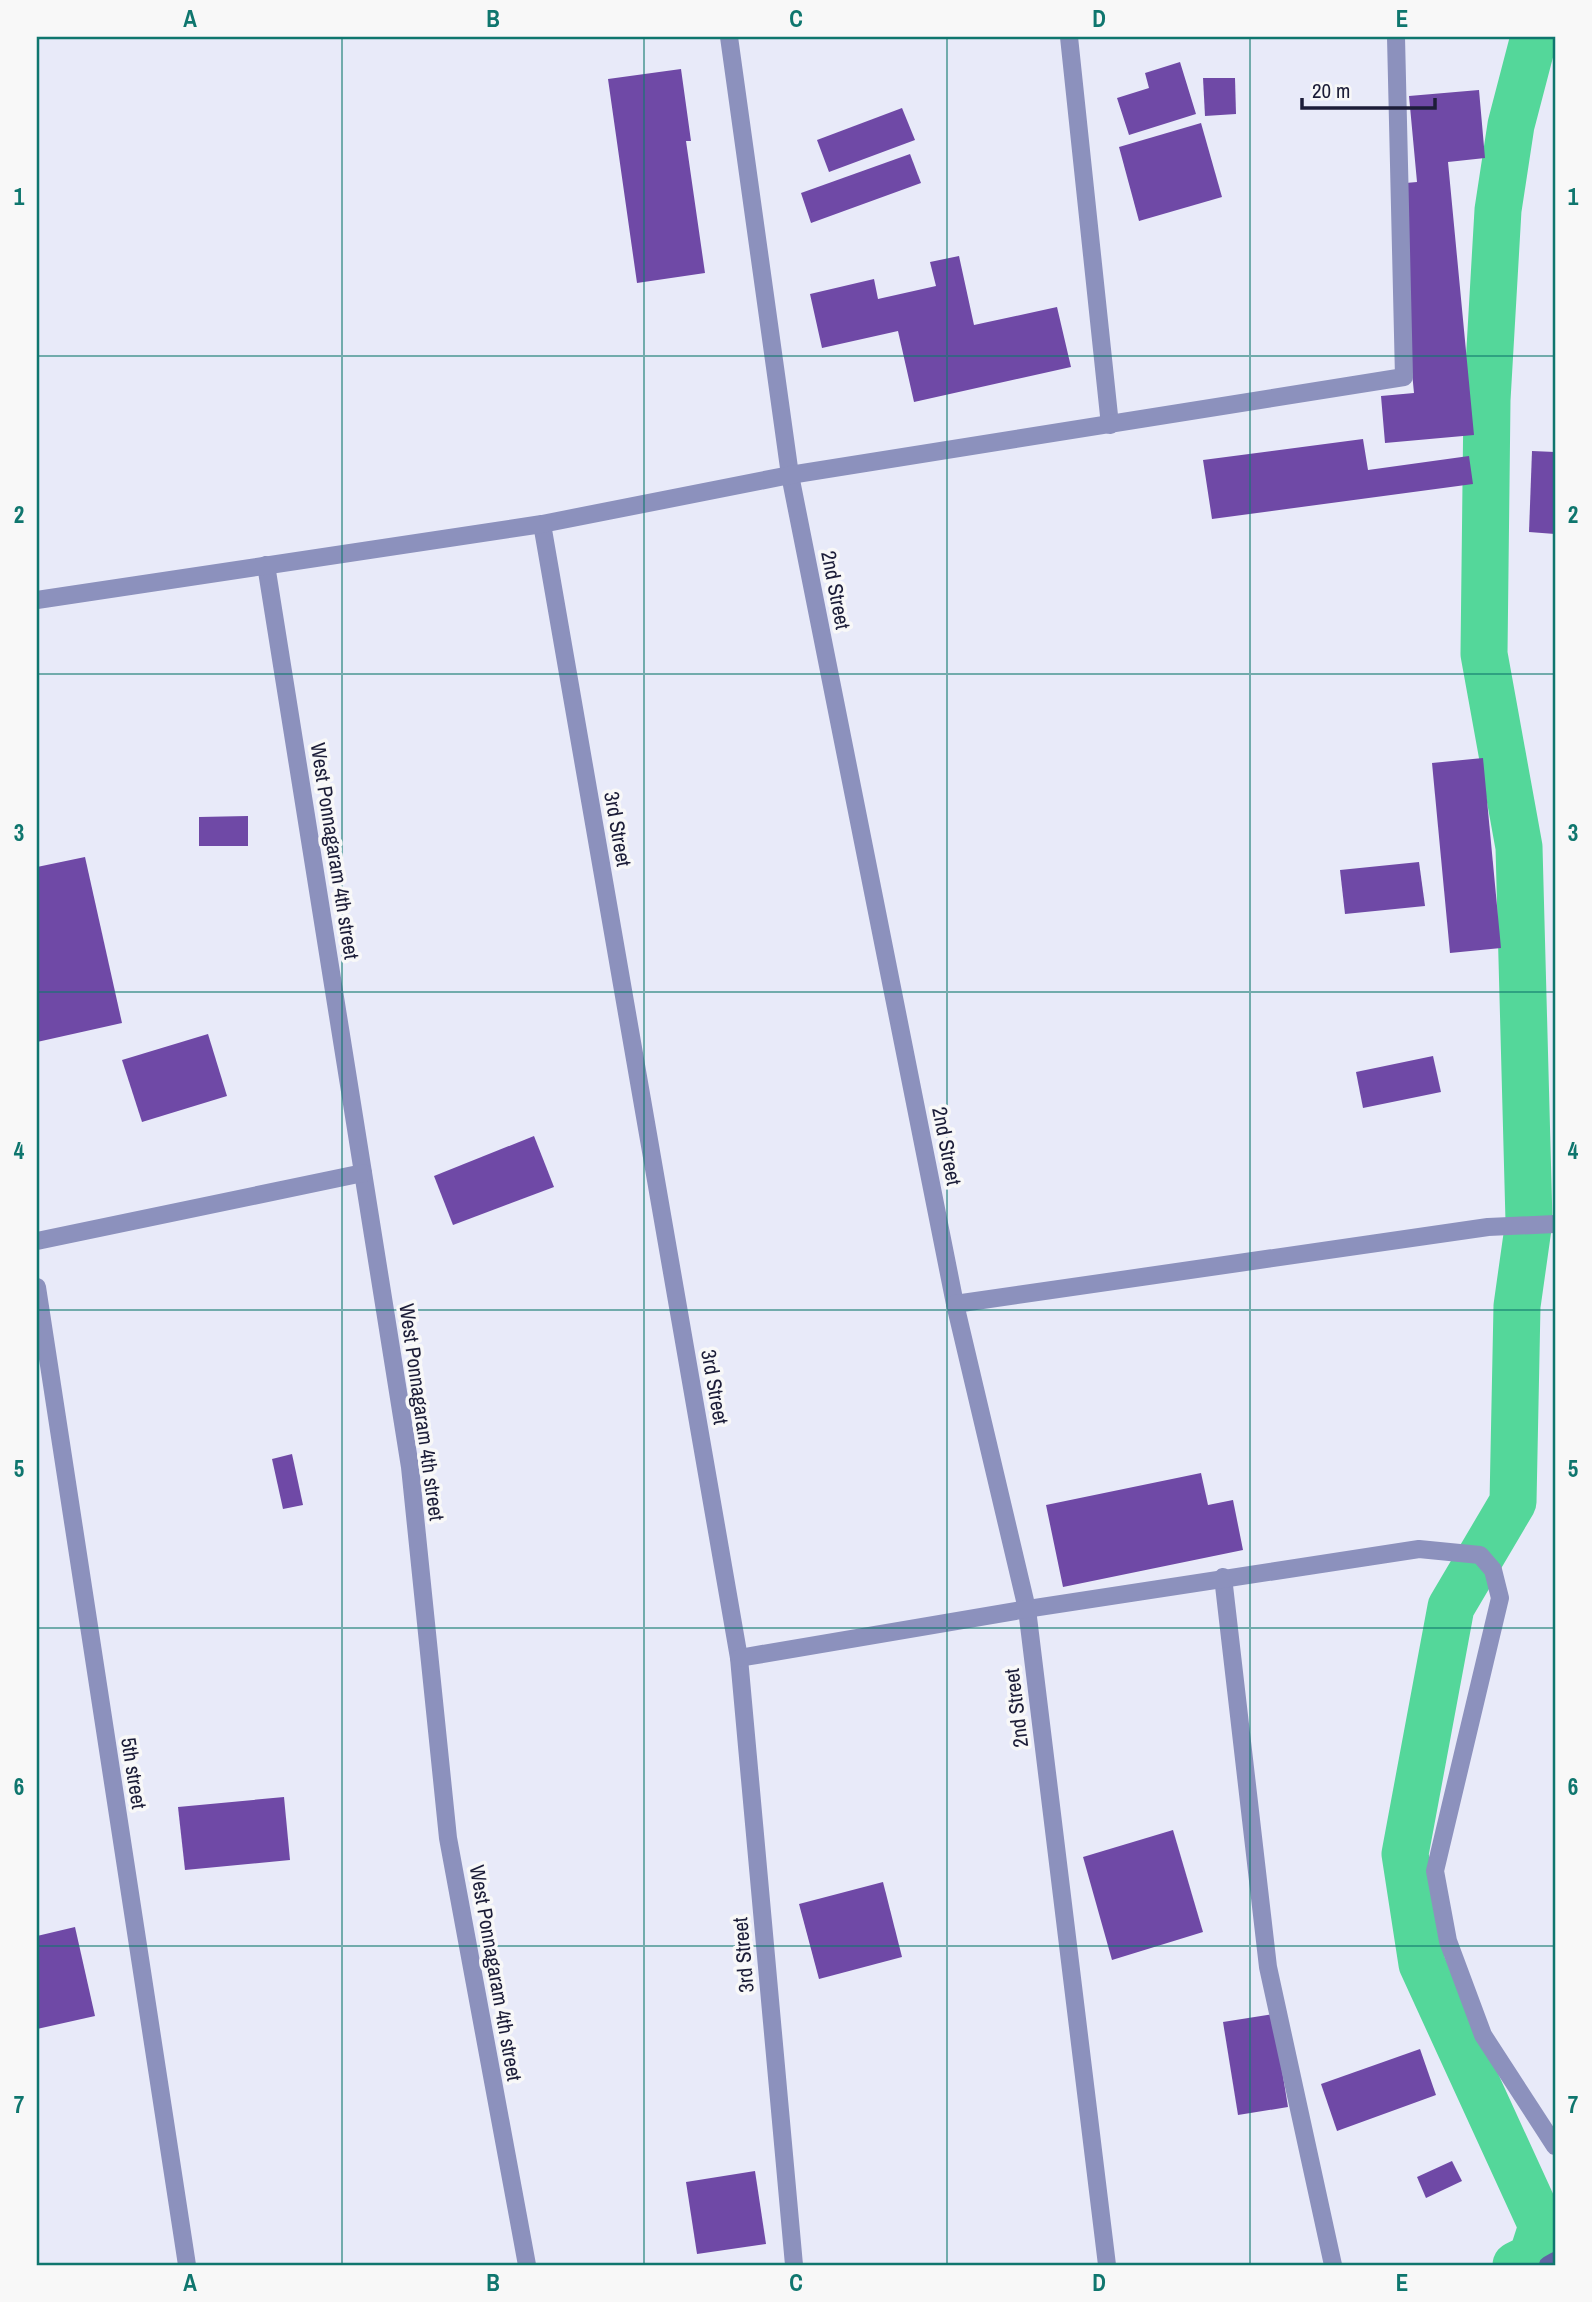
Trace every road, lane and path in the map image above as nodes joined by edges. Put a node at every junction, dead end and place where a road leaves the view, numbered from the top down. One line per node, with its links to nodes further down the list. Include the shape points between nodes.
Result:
1 (729, 37): 5 (street, 2nd Street)
2 (1069, 37): 4 (street)
3 (1396, 37): 4 (street, via 1404,377)
4 (1110, 425): 5 (street)
5 (790, 475): 6 (street); 13 (street, 2nd Street)
6 (542, 524): 7 (street); 16 (street, 3rd Street)
7 (266, 565): 8 (street); 9 (street, West Ponnagaram 4th street)
8 (37, 600)
9 (363, 1173): 11 (street); 20 (street, West Ponnagaram 4th street, via 410,1467 448,1838)
10 (1555, 1224): 13 (street, via 1488,1227)
11 (37, 1241)
12 (37, 1287): 19 (street, 5th street)
13 (955, 1304): 15 (street, 2nd Street)
14 (1223, 1577): 15 (street); 17 (street, via 1419,1549 1480,1555 1493,1570 1500,1598 1435,1871 1448,1941 1483,2035); 23 (street, via 1268,1967)
15 (1027, 1609): 16 (street); 22 (street, 2nd Street)
16 (739, 1658): 21 (street, 3rd Street)
17 (1555, 2146)
18 (1555, 2261): 24 (street)
19 (187, 2265)
20 (527, 2265)
21 (794, 2265)
22 (1107, 2265)
23 (1333, 2265)
24 (1548, 2265)

